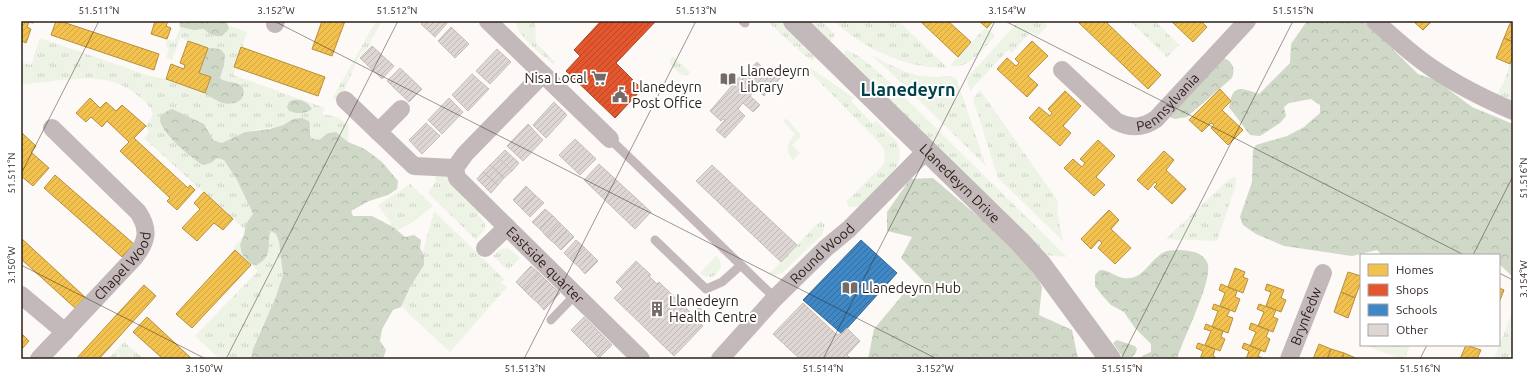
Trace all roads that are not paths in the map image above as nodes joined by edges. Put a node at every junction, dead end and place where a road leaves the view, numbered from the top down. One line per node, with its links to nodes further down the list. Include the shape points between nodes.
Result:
1 (794, 21): 13 (street, Llanedeyrn Drive)
2 (1245, 21): 5 (street, Pennsylvania, via 1156,119 1136,128 1116,121)
3 (1377, 22): 9 (street, via 1431,68 1485,99)
4 (495, 23): 6 (street)
5 (1062, 70)
6 (543, 74): 12 (street); 14 (street, via 465,154)
7 (345, 100): 11 (street)
8 (401, 109): 11 (street)
9 (1513, 111)
10 (52, 128): 24 (street, Chapel Wood, via 138,212 146,230 141,249)
11 (378, 132): 14 (street, via 414,166)
12 (610, 139): 18 (lane)
13 (927, 150): 22 (street, Round Wood); 28 (street, Llanedeyrn Drive, via 1041,265)
14 (455, 168): 15 (street, Eastside quarter, via 457,178)
15 (507, 227): 17 (street); 20 (street, Eastside quarter)
16 (655, 240): 18 (lane, via 706,289 722,282)
17 (485, 248)
18 (741, 265): 22 (lane)
19 (1323, 273): 29 (street, Brynfedw)
20 (576, 294): 23 (lane); 25 (street, Eastside quarter)
21 (21, 295): 24 (street)
22 (775, 298): 27 (street, Round Wood)
23 (551, 320)
24 (65, 332): 26 (street, Chapel Wood)
25 (636, 357)
26 (39, 359)
27 (720, 359)
28 (1110, 359)
29 (1289, 359)

